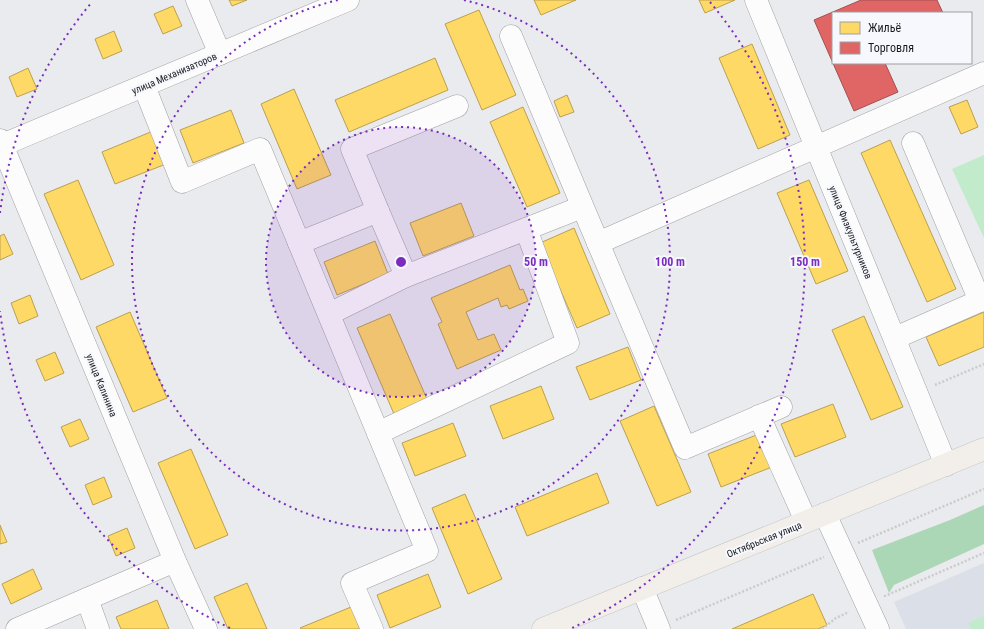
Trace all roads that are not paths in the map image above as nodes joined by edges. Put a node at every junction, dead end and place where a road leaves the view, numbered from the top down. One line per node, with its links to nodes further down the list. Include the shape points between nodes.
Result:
1 (197, 0): 5 (street)
2 (348, 0): 5 (street, улица Механизаторов)
3 (756, 0): 11 (street, улица Физкультурников)
4 (511, 36): 12 (street)
5 (220, 54): 7 (street, улица Механизаторов)
6 (984, 73): 11 (street)
7 (144, 86): 9 (street, улица Механизаторов); 16 (street, via 182,182 260,149)
8 (457, 106): 13 (street, via 352,149)
9 (1, 143): 27 (street, улица Калинина)
10 (913, 143): 18 (street)
11 (816, 147): 15 (street); 20 (street, улица Физкультурников)
12 (582, 207): 14 (street); 15 (street)
13 (378, 211): 16 (street); 17 (street)
14 (526, 229): 17 (street); 23 (street, via 568,343)
15 (598, 242): 22 (street, via 685,448)
16 (299, 243): 19 (street)
17 (406, 276): 19 (street)
18 (982, 300): 20 (street)
19 (329, 314): 23 (street)
20 (895, 338): 25 (street, улица Физкультурников)
21 (781, 407): 22 (street)
22 (759, 416): 26 (street)
23 (378, 433): 34 (street, via 427,551 352,583)
24 (984, 449): 25 (main road, Октябрьская улица)
25 (946, 464): 26 (main road, Октябрьская улица)
26 (815, 518): 28 (main road, Октябрьская улица); 36 (street, via 841,550)
27 (174, 561): 29 (street); 33 (street, улица Калинина)
28 (642, 588): 30 (street); 35 (main road, Октябрьская улица)
29 (87, 599): 31 (street); 32 (street)
30 (658, 628)
31 (16, 629)
32 (98, 629)
33 (206, 629)
34 (372, 629)
35 (543, 629)
36 (878, 629)

